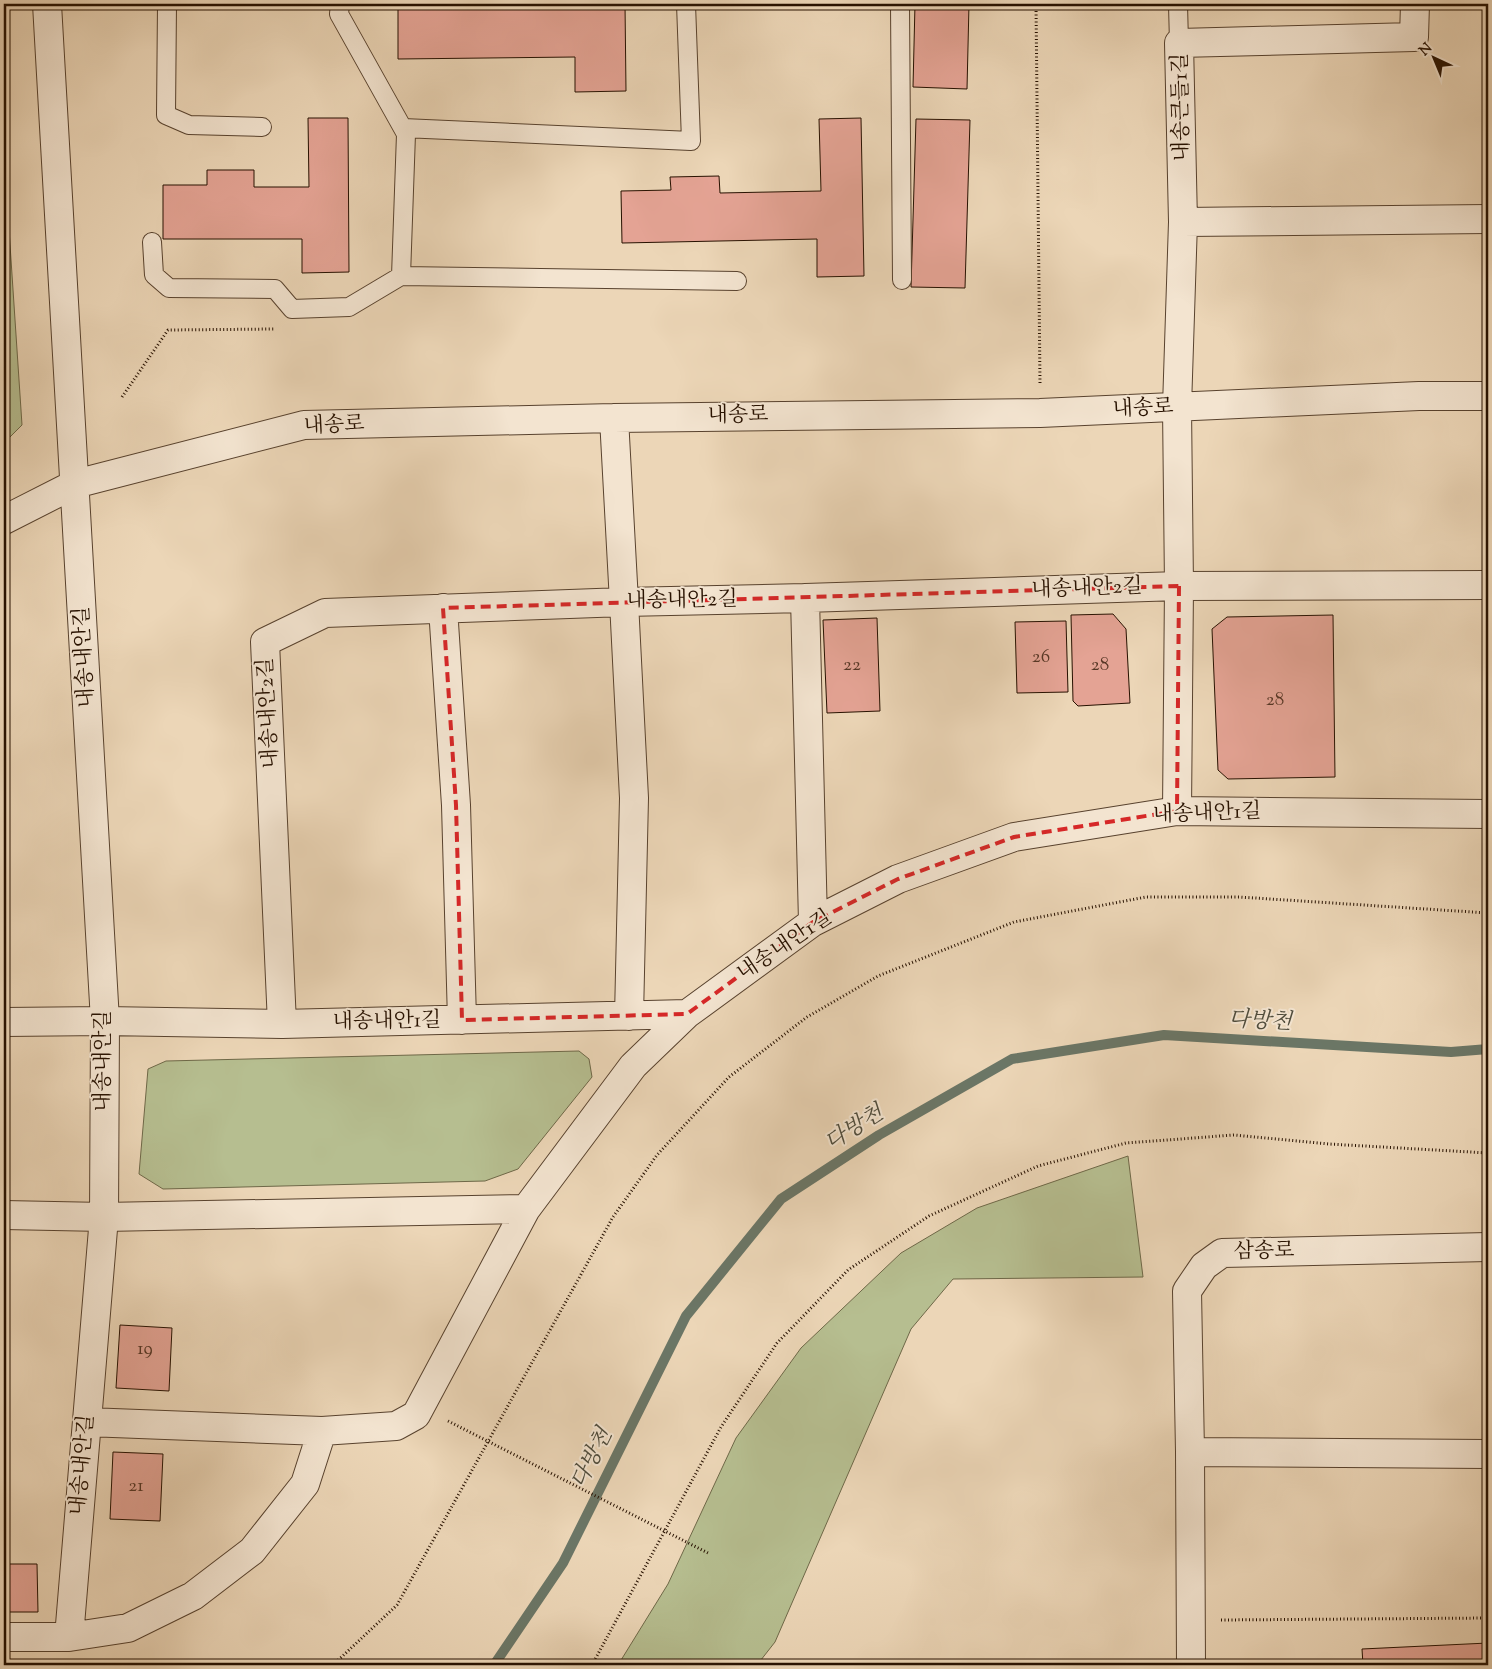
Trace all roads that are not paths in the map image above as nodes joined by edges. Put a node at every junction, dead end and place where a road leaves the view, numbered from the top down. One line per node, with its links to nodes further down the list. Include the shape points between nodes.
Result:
1 (47, 4): 20 (street, 내송내안길)
2 (167, 4): 9 (lane, via 166,115 189,125)
3 (340, 4): 10 (lane, via 339,14)
4 (686, 4): 10 (lane, via 692,140)
5 (900, 4): 15 (lane)
6 (1178, 4): 8 (lane)
7 (1415, 4): 8 (street, 내송큰들1길, via 1414,37)
8 (1179, 43): 12 (street, 내송큰들1길)
9 (262, 127)
10 (403, 128): 14 (lane, via 406,134)
11 (1488, 219): 12 (street)
12 (1184, 222): 18 (street, 내송큰들1길)
13 (152, 242): 14 (lane, via 154,275 169,288 275,289 292,309 349,307)
14 (401, 276): 16 (lane)
15 (902, 280)
16 (737, 281)
17 (1488, 396): 18 (street, 내송로, via 1419,396)
18 (1177, 408): 19 (street, 내송로, via 1040,414); 23 (street, 내송큰들1길)
19 (614, 418): 20 (street, 내송로, via 304,426); 25 (street)
20 (75, 484): 21 (street, 내송로); 33 (street, 내송내안길)
21 (4, 520)
22 (1488, 585): 23 (street, 내송내안2길)
23 (1179, 586): 24 (street, 내송내안2길); 27 (street, 내송큰들1길)
24 (805, 598): 25 (street, 내송내안2길); 29 (street)
25 (624, 602): 26 (street, 내송내안2길); 31 (street, via 634,798)
26 (443, 608): 32 (street, via 456,805); 35 (street, 내송내안2길, via 325,613 265,642)
27 (1177, 811): 28 (street, 내송내안1길); 29 (street, 내송내안1길, via 1014,837 898,879)
28 (1488, 814)
29 (812, 922): 30 (street, 내송내안1길)
30 (687, 1014): 31 (street, 내송내안1길); 36 (street, via 633,1066)
31 (630, 1016): 32 (street, 내송내안1길)
32 (462, 1020): 35 (street, 내송내안1길)
33 (105, 1021): 34 (street, 내송내안1길); 35 (street, 내송내안1길); 38 (street, 내송내안길)
34 (4, 1022)
35 (282, 1024)
36 (526, 1209): 38 (street); 41 (street, via 416,1415 396,1426)
37 (4, 1215): 38 (street)
38 (104, 1217): 40 (street, 내송내안길)
39 (1488, 1248): 42 (street, 삼송로, via 1222,1253 1204,1266 1187,1291)
40 (87, 1422): 41 (street); 45 (street, 내송내안길)
41 (322, 1431): 45 (street, via 305,1484 252,1551 193,1596 128,1628)
42 (1190, 1452): 43 (street); 46 (street, 삼송로)
43 (1488, 1454)
44 (4, 1637): 45 (street)
45 (69, 1637)
46 (1191, 1665)

